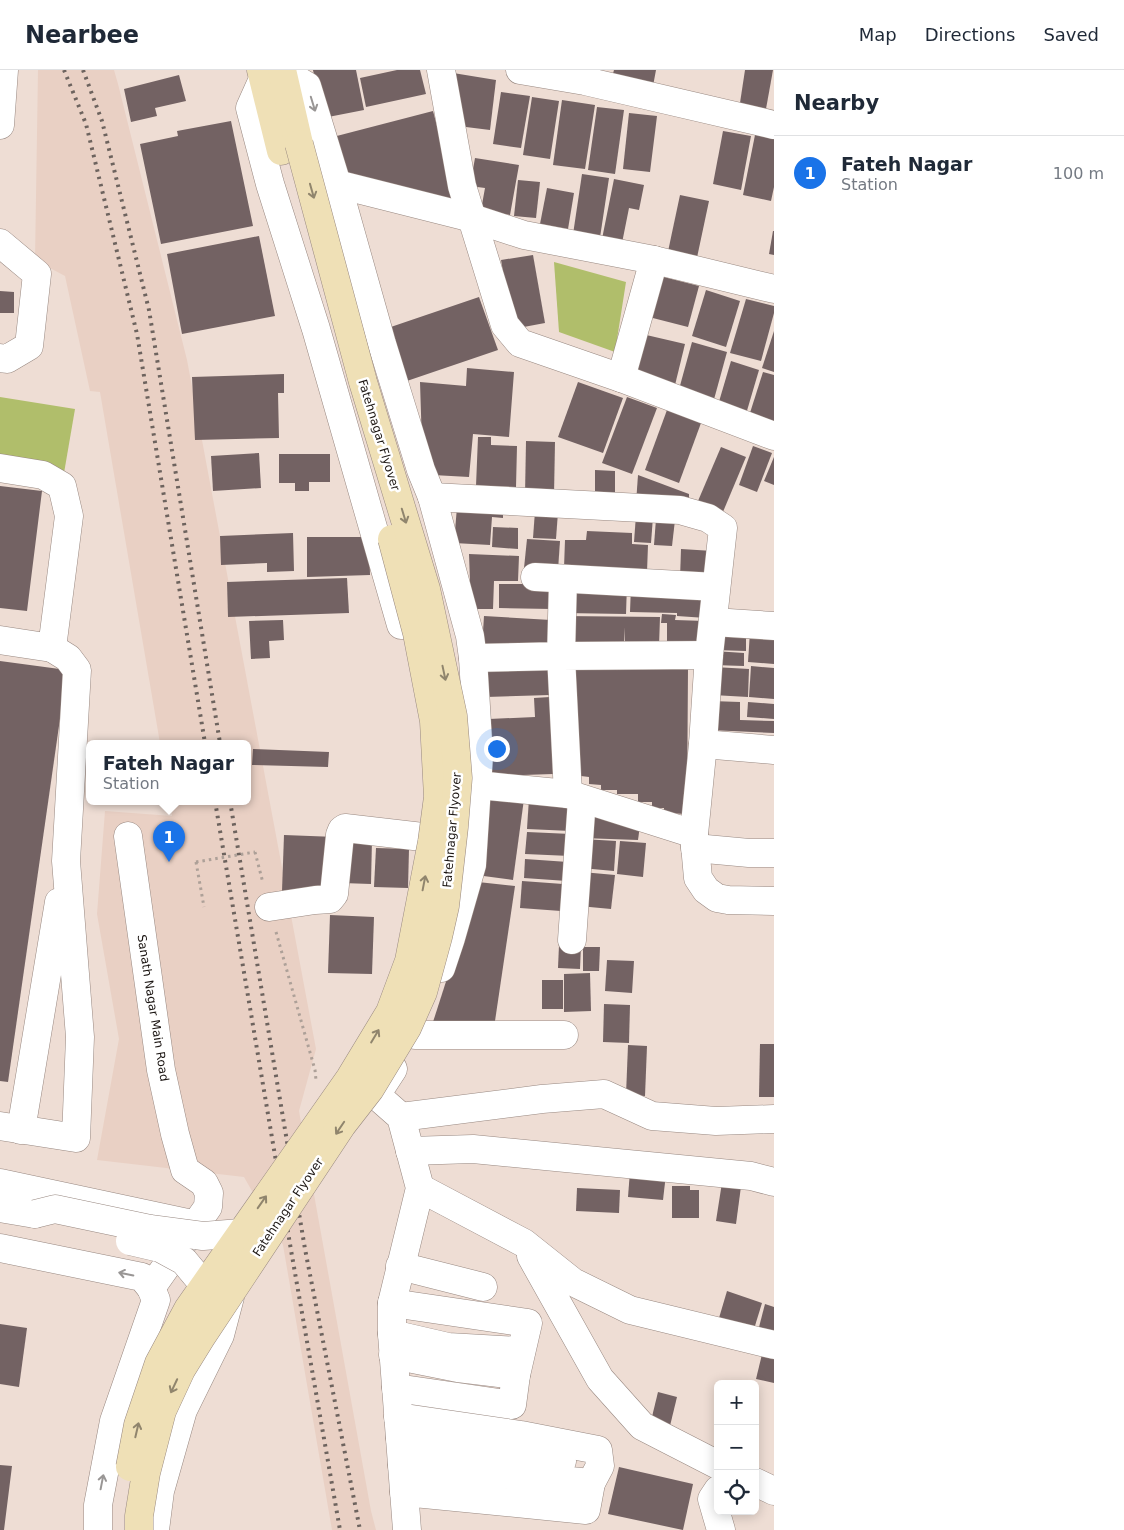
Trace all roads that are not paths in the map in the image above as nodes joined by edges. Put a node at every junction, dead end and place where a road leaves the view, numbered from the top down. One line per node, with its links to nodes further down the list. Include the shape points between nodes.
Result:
1 (4, 70): 5 (street)
2 (441, 70): 9 (street, via 462,186)
3 (520, 70): 6 (street, via 585,81)
4 (272, 72): 7 (main road, Fatehnagar Flyover); 8 (street, one-way to 8, via 307,86); 29 (street, via 250,108 411,657 425,742 429,745)
5 (0, 125)
6 (774, 125)
7 (290, 148): 53 (main road, Fatehnagar Flyover, one-way to 7, bridge, via 350,1078 390,1012 411,953 438,797 434,721 417,633); 76 (main road, Fatehnagar Flyover, one-way to 76, bridge, via 426,590 453,716 458,778 445,906 423,992 398,1043 181,1370 162,1411 146,1473 138,1516)
8 (337, 184): 9 (street); 17 (street, via 382,344)
9 (472, 218): 11 (street, via 524,236); 14 (street, via 505,325 520,343)
10 (0, 243): 13 (street, via 37,274 29,346 7,358)
11 (654, 260): 12 (street); 14 (street)
12 (774, 290)
13 (0, 358)
14 (621, 378): 15 (street)
15 (774, 436)
16 (0, 468): 24 (street, via 43,475 62,486 69,516)
17 (432, 497): 20 (street, via 680,510 708,518 723,528); 27 (street, via 470,636)
18 (535, 577): 19 (street)
19 (563, 580): 20 (street); 26 (street)
20 (716, 587): 21 (street)
21 (713, 622): 22 (street); 25 (street)
22 (774, 626)
23 (0, 640): 24 (street)
24 (52, 648): 37 (street, via 68,658 77,670)
25 (709, 655): 26 (street); 28 (street)
26 (561, 656): 27 (street); 32 (street)
27 (473, 658): 29 (street)
28 (703, 744): 30 (street); 34 (street)
29 (479, 745): 31 (street)
30 (774, 750)
31 (478, 785): 32 (street); 35 (street)
32 (575, 796): 34 (street); 40 (street)
33 (128, 836): 52 (street, Sanath Nagar Main Road, via 161,1070 175,1134 185,1170 204,1183 209,1193 208,1207)
34 (694, 841): 36 (street, via 749,853); 38 (street, via 698,878 706,890 717,898 728,900)
35 (474, 843): 39 (street, via 345,828 340,835 334,894 330,899); 41 (street, via 472,865 451,938)
36 (774, 853)
37 (66, 861): 45 (street); 45 (street, via 80,1037 76,1138)
38 (774, 901)
39 (269, 907)
40 (572, 940)
41 (415, 1035): 42 (street); 43 (street, via 376,1095)
42 (564, 1035)
43 (401, 1117): 44 (street, via 604,1094 652,1116 716,1121); 46 (street)
44 (774, 1119)
45 (11, 1128)
46 (410, 1152): 47 (street, via 473,1149 751,1176); 49 (street)
47 (774, 1182)
48 (0, 1183): 52 (street)
49 (420, 1188): 54 (street); 56 (street)
50 (0, 1208): 51 (street)
51 (35, 1214): 53 (street, bridge, via 55,1209 150,1229 203,1236); 57 (street, bridge, via 52,1225 160,1248 184,1260)
52 (196, 1224): 59 (street, Sanath Nagar Main Road); 64 (street, via 216,1234 235,1250 240,1262 220,1335)
53 (241, 1232): 57 (main road, Fatehnagar Flyover, bridge)
54 (524, 1243): 63 (street, via 573,1282 630,1310); 68 (street, via 600,1379 642,1426)
55 (0, 1248): 59 (street, one-way to 55, via 142,1277)
56 (400, 1266): 58 (street); 60 (street)
57 (204, 1285): 75 (main road, Fatehnagar Flyover, one-way to 57, bridge, via 126,1484 138,1424 159,1363)
58 (483, 1287)
59 (151, 1288): 61 (street, via 156,1300)
60 (392, 1303): 62 (street); 65 (street, via 528,1323)
61 (140, 1342): 64 (street); 74 (street, one-way to 61, via 98,1505 114,1421)
62 (393, 1344): 65 (street, via 448,1347); 66 (street)
63 (774, 1345)
64 (206, 1362): 77 (street, via 183,1410 160,1491)
65 (518, 1363): 66 (street, via 512,1405)
66 (396, 1388): 67 (street)
67 (400, 1440): 69 (street); 69 (street, via 521,1435 598,1450); 72 (street)
68 (714, 1463)
69 (596, 1474): 72 (street, via 586,1510)
70 (759, 1484): 71 (street)
71 (774, 1491)
72 (404, 1492): 78 (street)
73 (717, 1515): 79 (street)
74 (98, 1530)
75 (123, 1530)
76 (139, 1530)
77 (155, 1530)
78 (407, 1530)
79 (721, 1530)

